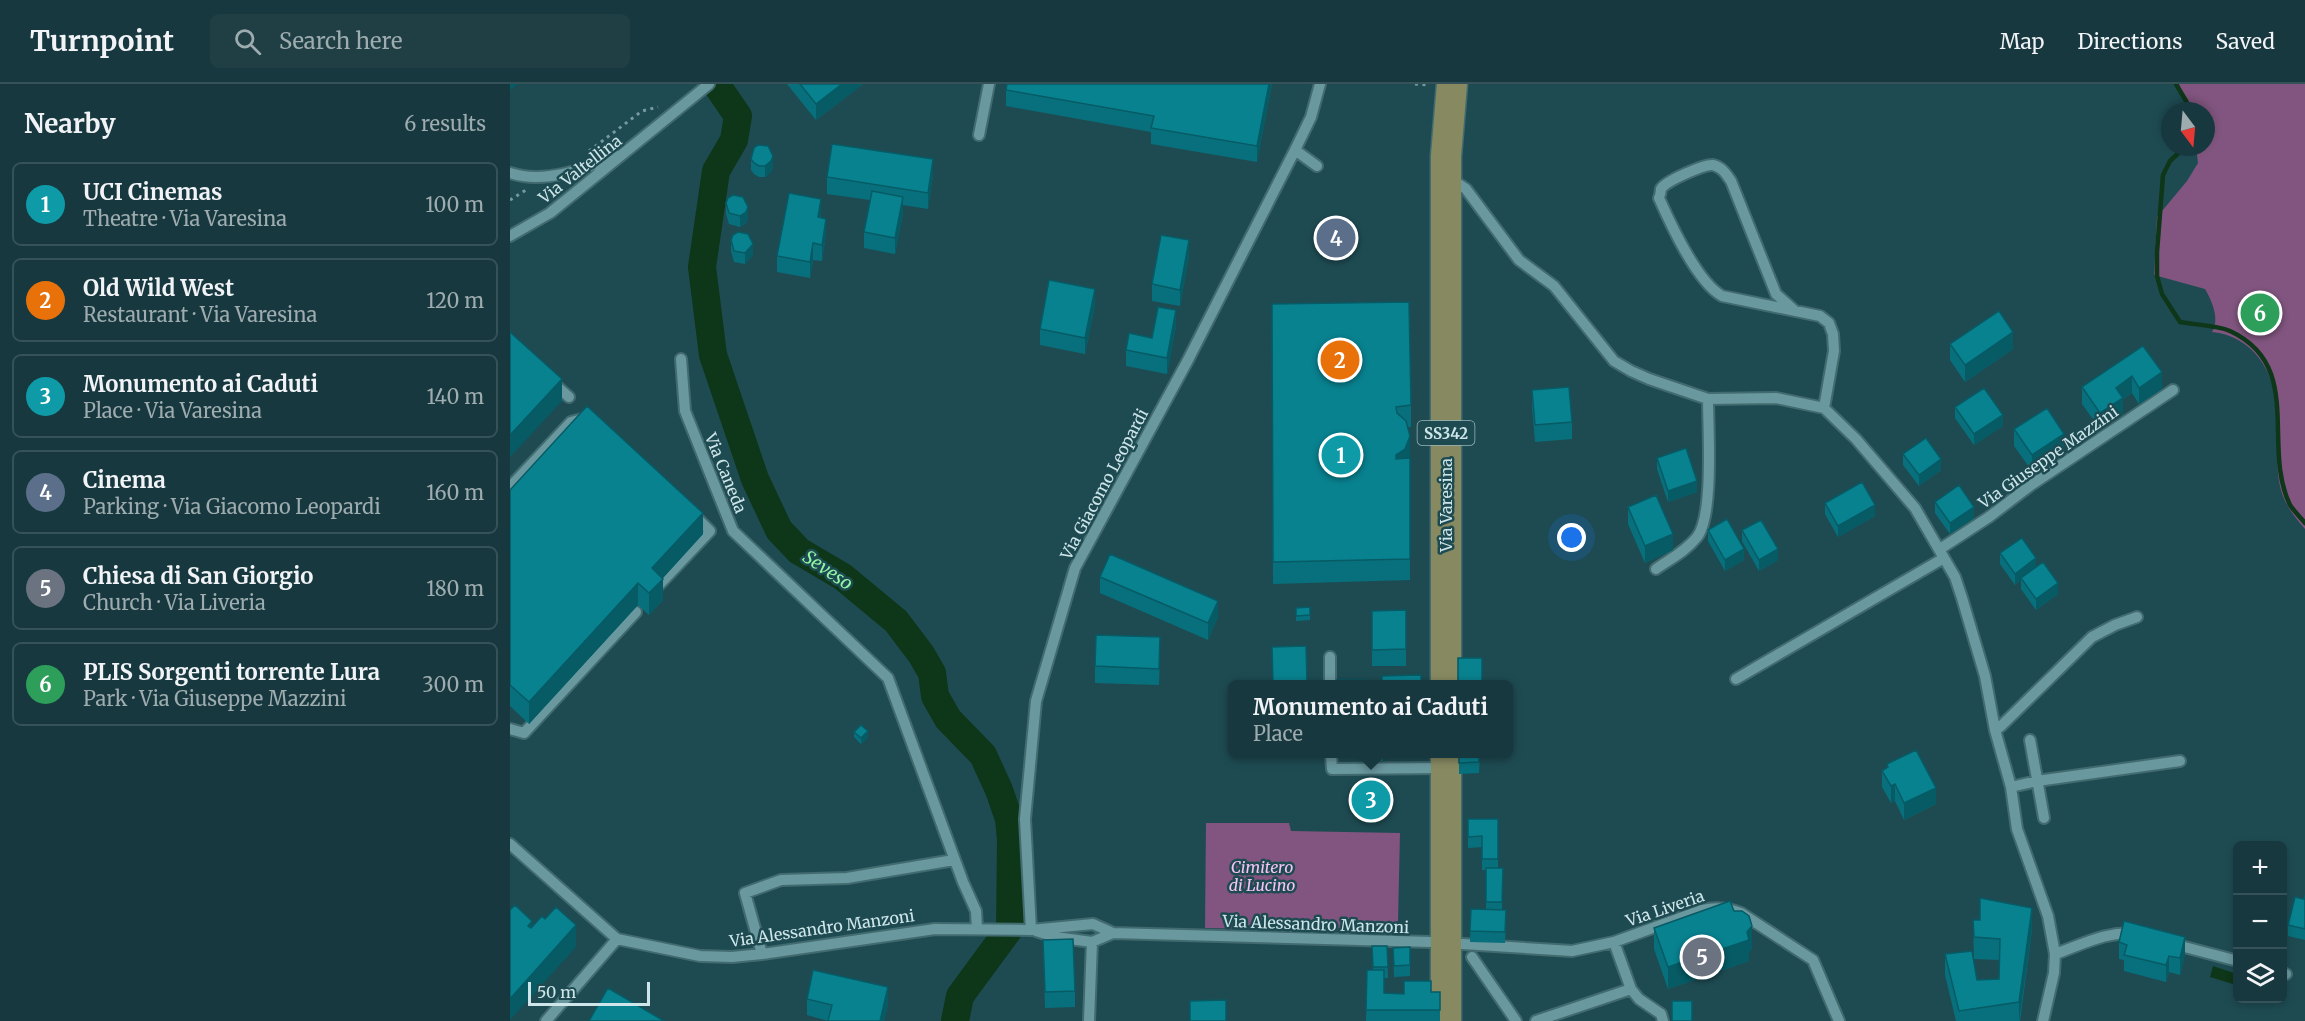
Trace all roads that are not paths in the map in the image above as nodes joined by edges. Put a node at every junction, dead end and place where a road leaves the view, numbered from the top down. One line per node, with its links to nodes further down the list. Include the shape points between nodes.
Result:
1 (710, 84): 8 (street, Via Valtellina)
2 (989, 84): 7 (street)
3 (1320, 84): 9 (street, Via Giacomo Leopardi, via 1311,117)
4 (1452, 84): 6 (main road, SS342)
5 (1465, 84): 6 (main road, SS342)
6 (1447, 130): 12 (main road, SS342)
7 (979, 135)
8 (637, 144): 11 (street, Via Valtellina, via 576,171 544,176); 13 (street, Via Valtellina, via 550,213)
9 (1295, 150): 10 (street); 45 (street, Via Giacomo Leopardi, via 1188,360 1075,568 1036,701 1025,819)
10 (1317, 166)
11 (510, 173)
12 (1447, 182): 19 (street, via 1466,189 1519,260 1554,286 1614,361 1649,379); 32 (main road, Via Varesina / SS342)
13 (510, 236)
14 (1795, 311): 14 (street, via 1776,294 1724,170 1707,165 1667,182 1659,198 1701,278 1712,290 1722,296); 20 (street, via 1820,316 1833,334 1834,351)
15 (681, 358): 43 (street, Via Caneda, via 685,411 734,531 888,678)
16 (544, 375): 18 (street)
17 (2173, 390): 24 (street, Via Giuseppe Mazzini, via 2031,485)
18 (569, 398)
19 (1708, 399): 20 (street, via 1776,398); 25 (street, via 1708,473 1703,522 1698,536)
20 (1824, 408): 24 (street, via 1916,508)
21 (598, 423): 22 (street, via 590,417 571,422)
22 (510, 487)
23 (686, 507): 26 (street, via 710,531)
24 (1942, 553): 30 (street, Via Giuseppe Mazzini); 34 (street, via 1955,577 1969,620)
25 (1656, 569)
26 (658, 586)
27 (636, 612): 33 (street, via 524,733)
28 (2137, 617): 34 (street, via 2092,637)
29 (1330, 657): 31 (street)
30 (1736, 679)
31 (1330, 680)
32 (1446, 680)
33 (510, 729)
34 (1995, 730): 40 (street)
35 (2030, 740): 39 (street)
36 (1331, 758): 37 (street, via 1332,769)
37 (1446, 761): 50 (main road)
38 (2180, 761): 39 (street)
39 (2037, 781): 40 (street); 41 (street)
40 (2011, 787): 52 (street, via 2017,829 2043,898)
41 (2044, 818)
42 (510, 844): 47 (street)
43 (954, 860): 44 (street); 51 (street, via 847,878 781,880 745,893)
44 (981, 929): 45 (street, Via Alessandro Manzoni); 51 (street, Via Alessandro Manzoni, via 915,931)
45 (1031, 930): 46 (street, Via Alessandro Manzoni, via 1093,924); 48 (street, Via Alessandro Manzoni)
46 (1113, 933): 48 (street, Via Alessandro Manzoni); 50 (street, Via Alessandro Manzoni)
47 (617, 939): 51 (street, Via Alessandro Manzoni, via 700,956); 55 (street)
48 (1092, 942): 56 (street)
49 (1614, 942): 50 (street, Via Liveria, via 1572,951); 54 (street); 61 (street, Via Liveria, via 1702,910 1728,908 1813,960)
50 (1459, 950): 57 (main road); 58 (street)
51 (762, 954)
52 (2055, 954): 53 (street, via 2123,932); 62 (street)
53 (2233, 960)
54 (1631, 989): 59 (street); 60 (street, via 1661,1014)
55 (546, 1021)
56 (1089, 1021)
57 (1446, 1021)
58 (1516, 1021)
59 (1536, 1021)
60 (1663, 1021)
61 (1839, 1021)
62 (2043, 1021)

